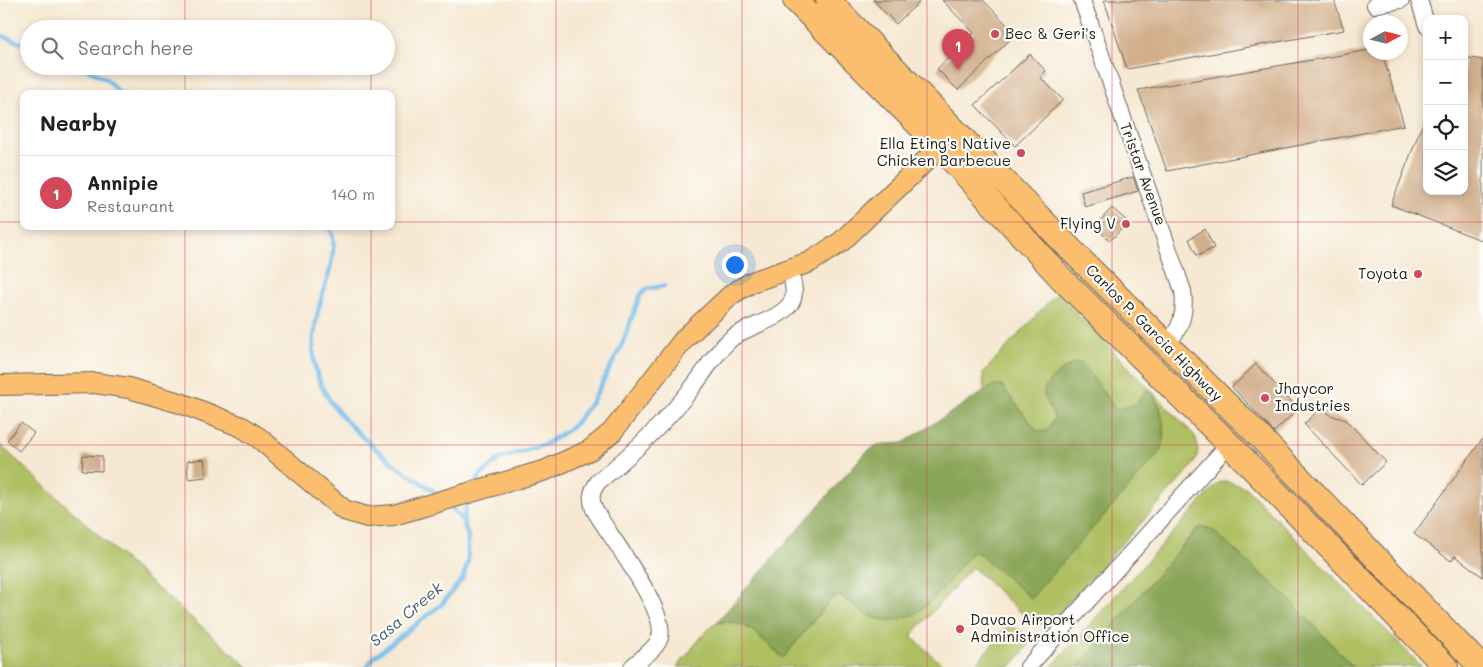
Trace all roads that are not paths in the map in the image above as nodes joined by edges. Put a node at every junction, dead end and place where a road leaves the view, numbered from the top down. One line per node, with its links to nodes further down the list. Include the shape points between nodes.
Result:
1 (795, 0): 8 (highway, Carlos P. Garcia Highway)
2 (828, 0): 8 (highway, Carlos P. Garcia Highway)
3 (1082, 0): 13 (street, Tristar Avenue, via 1183,291 1184,318)
4 (1401, 0): 6 (street)
5 (1419, 0): 7 (street)
6 (1375, 5)
7 (1424, 15)
8 (883, 73): 9 (highway, Carlos P. Garcia Highway); 10 (highway, Carlos P. Garcia Highway)
9 (940, 147): 11 (main road, via 841,242 827,253); 12 (highway, Carlos P. Garcia Highway)
10 (1082, 261): 12 (highway); 13 (highway, Carlos P. Garcia Highway)
11 (790, 270): 14 (main road, via 752,282 732,294 685,338 602,441 577,458 424,507 382,517 355,515 344,510 259,438 219,418 158,396 95,383); 18 (street, via 794,289 787,308 737,335 721,348 666,419 592,490 594,509 648,594 661,626 655,646)
12 (1063, 280): 17 (highway, Carlos P. Garcia Highway)
13 (1166, 346): 15 (highway, Carlos P. Garcia Highway)
14 (0, 384)
15 (1226, 406): 16 (highway, Carlos P. Garcia Highway); 17 (highway)
16 (1259, 436): 17 (highway); 21 (highway, Carlos P. Garcia Highway)
17 (1229, 444): 19 (street); 20 (highway, Carlos P. Garcia Highway)
18 (632, 667)
19 (1028, 667)
20 (1446, 667)
21 (1481, 667)

